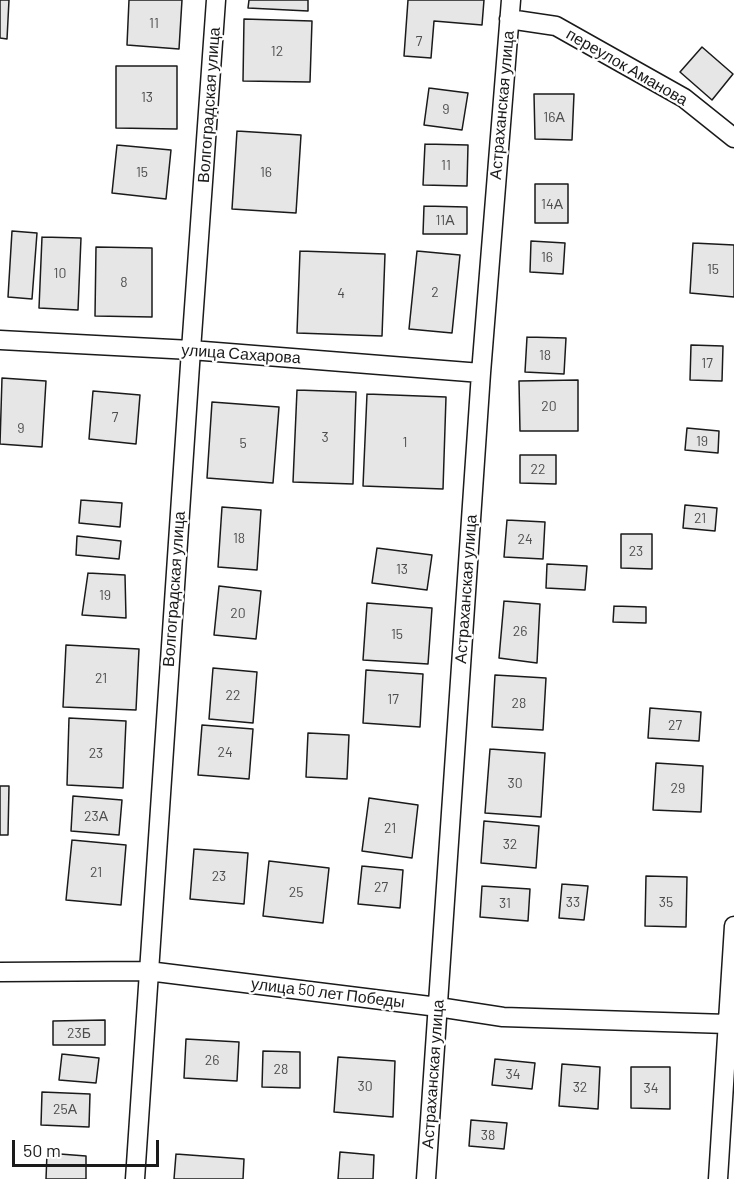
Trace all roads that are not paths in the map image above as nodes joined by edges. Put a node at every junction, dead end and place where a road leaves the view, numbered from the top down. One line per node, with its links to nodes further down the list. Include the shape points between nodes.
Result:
1 (216, 0): 6 (street, Волгоградская улица)
2 (511, 0): 3 (street, Астраханская улица)
3 (509, 19): 4 (street, переулок Аманова, via 556,26 684,98); 7 (street, Астраханская улица)
4 (734, 138)
5 (0, 340): 6 (street, улица Сахарова)
6 (191, 350): 7 (street, улица Сахарова); 9 (street, Волгоградская улица)
7 (481, 373): 11 (street, Астраханская улица)
8 (734, 926): 12 (street)
9 (148, 971): 10 (street, улица 50 лет Победы); 11 (street, улица 50 лет Победы); 13 (street, Волгоградская улица)
10 (0, 972)
11 (438, 1006): 12 (street, улица 50 лет Победы, via 503,1017); 14 (street, Астраханская улица)
12 (727, 1024): 15 (street)
13 (135, 1179)
14 (426, 1179)
15 (718, 1179)

